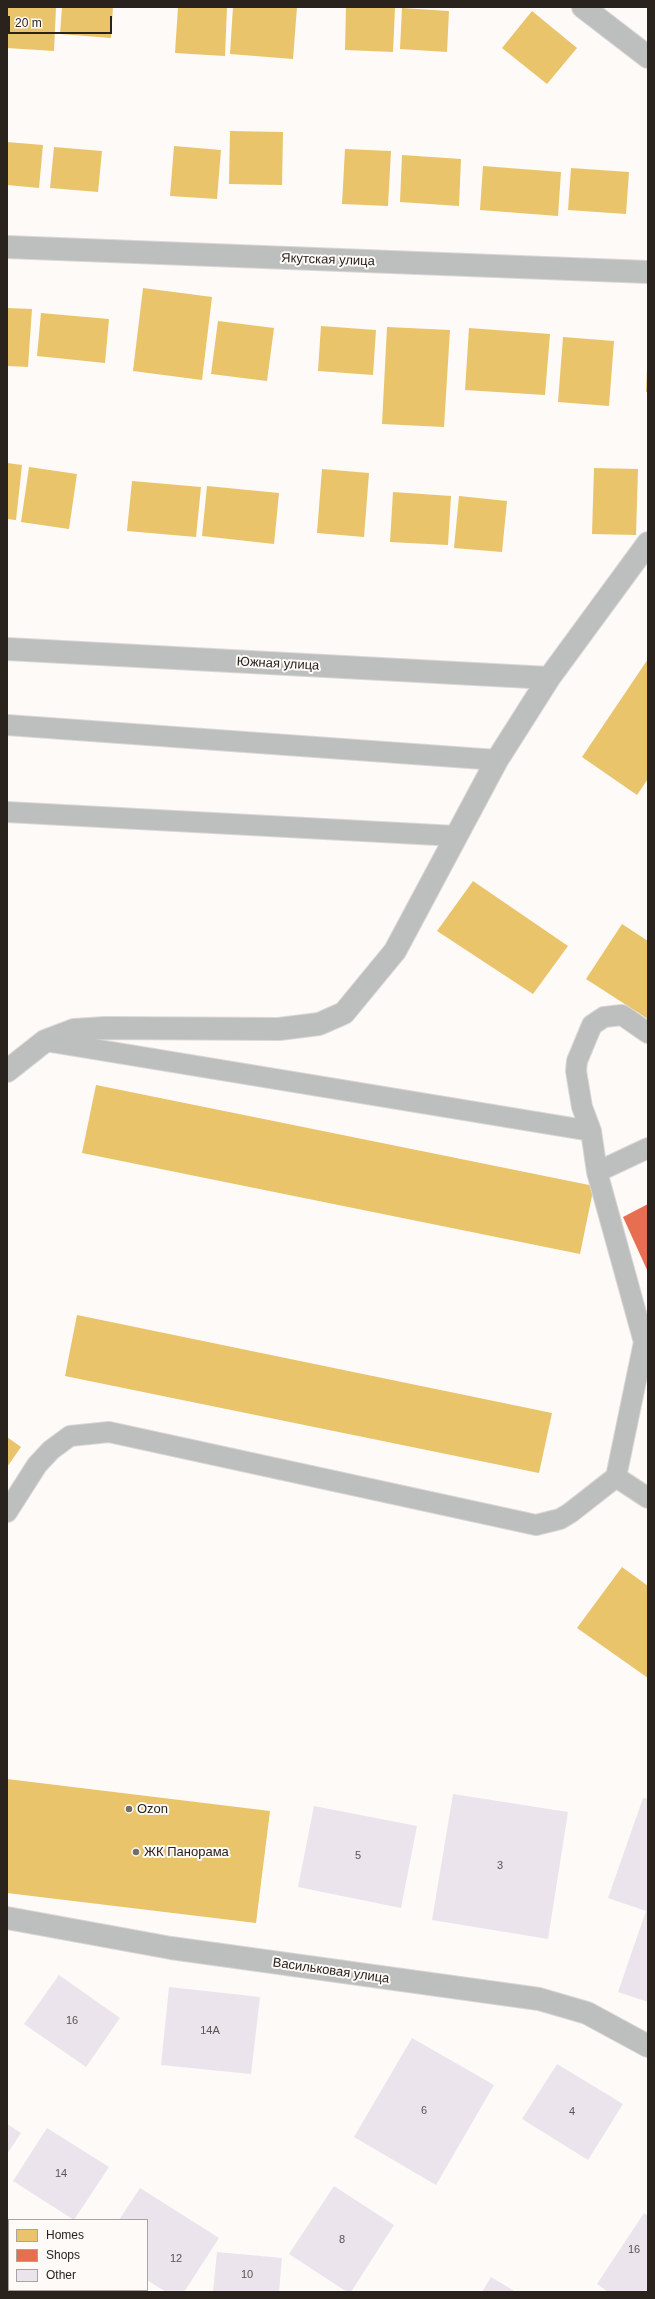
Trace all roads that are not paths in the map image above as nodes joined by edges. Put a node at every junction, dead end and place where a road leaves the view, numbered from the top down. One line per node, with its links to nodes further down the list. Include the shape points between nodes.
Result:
1 (583, 7): 2 (street)
2 (648, 57)
3 (7, 247): 4 (street, Якутская улица)
4 (648, 272)
5 (648, 543): 7 (street)
6 (7, 649): 7 (street, Южная улица)
7 (549, 678): 9 (street)
8 (7, 725): 9 (lane)
9 (497, 760): 11 (street)
10 (7, 812): 11 (lane)
11 (456, 836): 13 (street, via 395,951 344,1013 319,1024 279,1029 105,1028 74,1030)
12 (648, 1033): 15 (lane, via 622,1015 604,1017 592,1025 577,1061 576,1071 582,1107)
13 (45, 1041): 14 (street); 15 (lane)
14 (7, 1071)
15 (591, 1131): 17 (lane)
16 (648, 1148): 17 (lane)
17 (597, 1172): 18 (lane)
18 (646, 1341): 19 (lane)
19 (616, 1478): 20 (lane); 21 (lane, via 560,1519 536,1525 109,1432 70,1436 51,1450 37,1465)
20 (648, 1498)
21 (7, 1512)
22 (7, 1918): 23 (street, Васильковая улица, via 179,1949 539,2000 587,2013)
23 (648, 2046)

